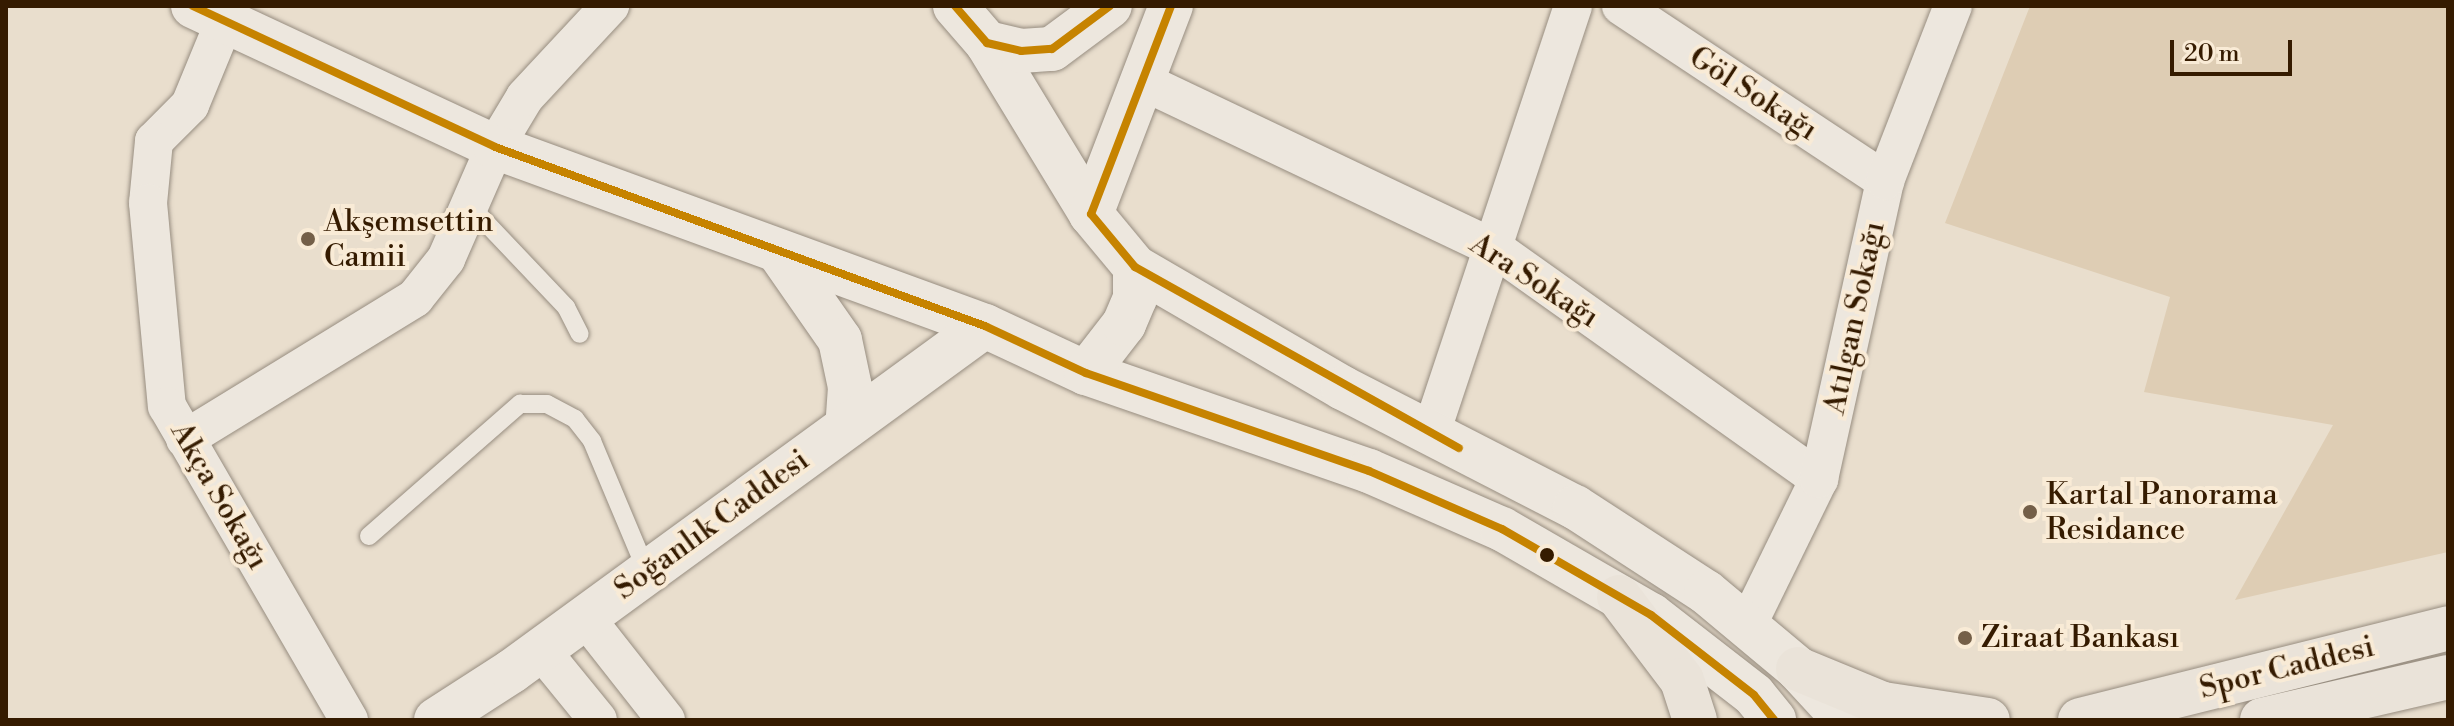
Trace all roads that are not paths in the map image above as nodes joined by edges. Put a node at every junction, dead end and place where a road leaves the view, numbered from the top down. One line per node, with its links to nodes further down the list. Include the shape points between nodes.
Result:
1 (610, 6): 11 (street, via 525,97)
2 (955, 6): 9 (street)
3 (1110, 6): 9 (street, via 1052,49 1021,51)
4 (1171, 6): 10 (street)
5 (1573, 6): 15 (street)
6 (1621, 6): 12 (street, Göl Sokağı)
7 (1953, 6): 12 (street, Atılgan Sokağı)
8 (209, 13): 11 (street); 23 (street, Akça Sokağı, via 190,105 154,141 148,203 167,406)
9 (987, 43): 14 (street)
10 (1140, 80): 14 (street); 15 (street, Ara Sokağı)
11 (495, 147): 13 (street); 16 (street)
12 (1885, 181): 24 (street, Atılgan Sokağı)
13 (472, 208): 19 (lane, via 566,307); 23 (street, via 446,259 415,298)
14 (1091, 214): 17 (street)
15 (1494, 248): 22 (street); 24 (street, Ara Sokağı)
16 (778, 251): 18 (street); 21 (street, via 840,340 850,387)
17 (1135, 267): 20 (street, via 1135,298 1124,324); 22 (street)
18 (985, 326): 20 (street); 21 (street, Soğanlık Caddesi)
19 (580, 334)
20 (1086, 373): 27 (street, via 1369,471 1502,529)
21 (847, 426): 26 (street, Soğanlık Caddesi)
22 (1431, 433): 29 (street, via 1575,507 1706,592)
23 (185, 439): 34 (street, Akça Sokağı)
24 (1819, 479): 29 (street, Atılgan Sokağı)
25 (369, 536): 26 (lane, via 520,404 547,404 575,419 592,441)
26 (647, 572): 28 (street, Soğanlık Caddesi)
27 (1619, 597): 38 (main road, via 1682,680); 39 (street, via 1754,695)
28 (585, 617): 31 (street, Soğanlık Caddesi); 37 (street)
29 (1747, 626): 32 (street)
30 (2448, 628): 42 (main road, Spor Caddesi)
31 (541, 650): 35 (street, Soğanlık Caddesi); 36 (street)
32 (1798, 669): 40 (street); 41 (main road, via 1883,704)
33 (2448, 677): 43 (main road, Spor Caddesi)
34 (349, 720)
35 (436, 720)
36 (598, 720)
37 (666, 720)
38 (1695, 720)
39 (1774, 720)
40 (1845, 720)
41 (1988, 720)
42 (2080, 720)
43 (2262, 720)

